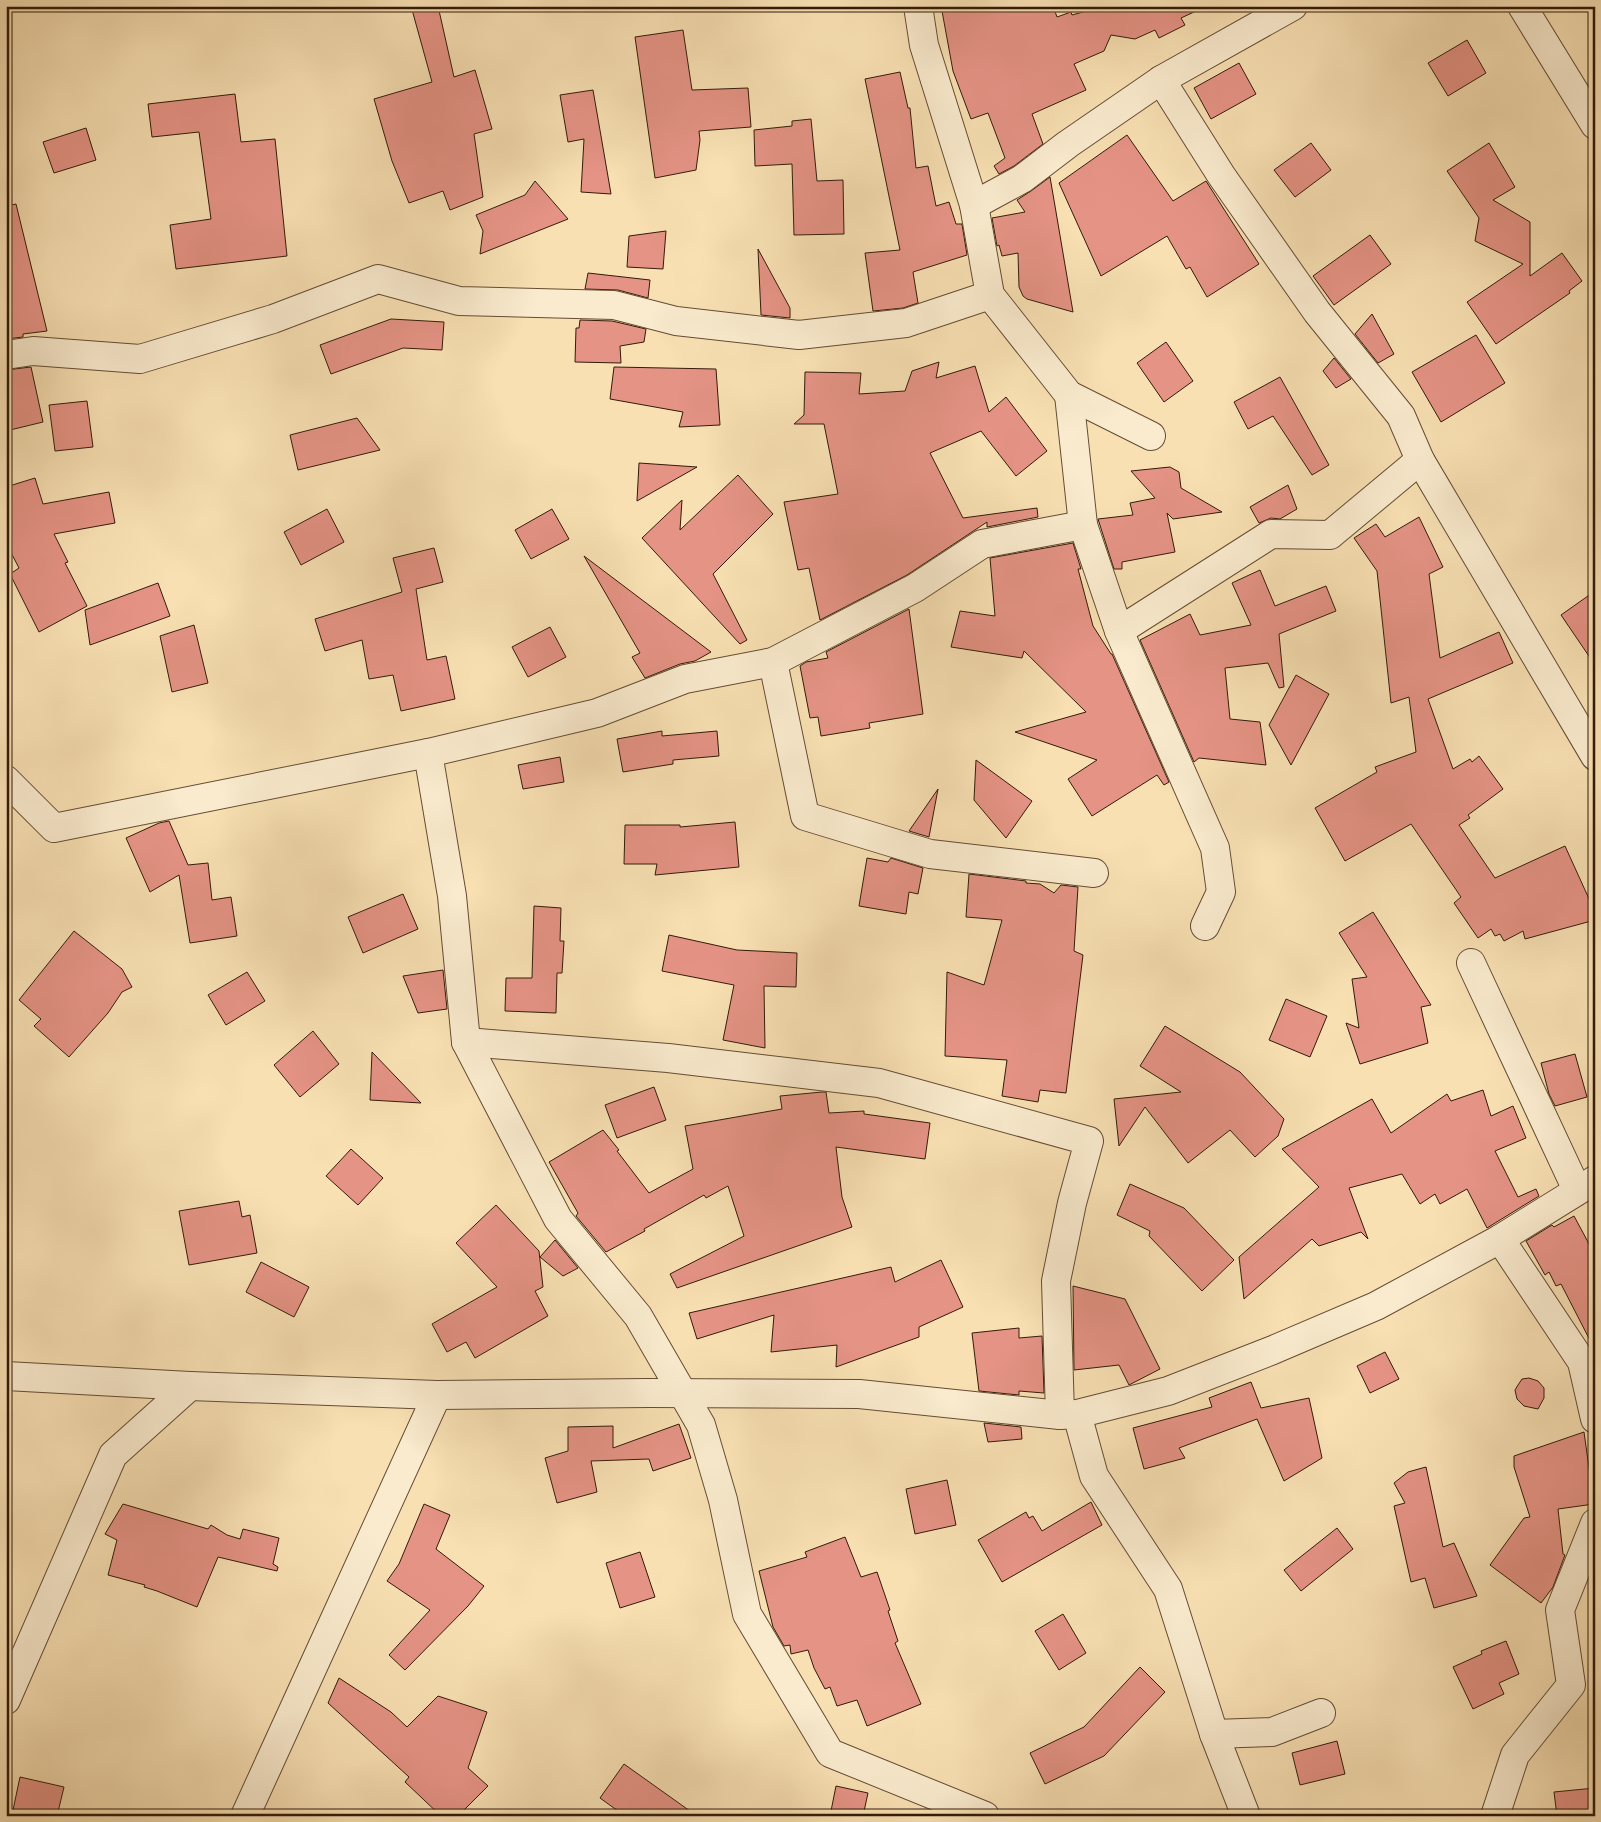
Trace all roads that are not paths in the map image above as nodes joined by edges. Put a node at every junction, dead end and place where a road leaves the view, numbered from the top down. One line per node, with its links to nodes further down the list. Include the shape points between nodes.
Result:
1 (918, 6): 6 (street, via 924,45)
2 (1292, 6): 4 (street)
3 (1522, 6): 5 (street)
4 (1161, 80): 6 (street, via 1022,179); 11 (street, via 1221,175 1311,304 1400,416)
5 (1595, 125)
6 (974, 205): 7 (street)
7 (990, 295): 8 (street, via 906,324 800,335 676,321 614,304 459,301 378,279 273,319 140,359 33,351); 9 (street)
8 (6, 355)
9 (1069, 395): 10 (street); 12 (street)
10 (1151, 436)
11 (1420, 460): 13 (street, via 1330,535 1271,534); 16 (street)
12 (1083, 525): 13 (street); 14 (street, via 982,544 915,588)
13 (1119, 631): 19 (street, via 1215,848 1221,892)
14 (774, 662): 15 (street, via 685,678 597,713); 18 (street, via 805,816 930,854)
15 (428, 753): 17 (street, via 54,828); 21 (street, via 452,896)
16 (1595, 756)
17 (6, 780)
18 (1094, 873)
19 (1205, 926)
20 (1471, 962): 22 (street)
21 (466, 1042): 26 (street, via 558,1219 638,1316); 28 (street, via 668,1058 879,1083 1088,1141 1056,1281)
22 (1586, 1185): 23 (street)
23 (1500, 1238): 28 (street, via 1376,1306 1273,1350 1168,1391); 29 (street, via 1582,1362)
24 (6, 1376): 25 (street)
25 (190, 1386): 27 (street); 31 (street, via 113,1455)
26 (682, 1393): 27 (street); 28 (street, via 859,1394); 35 (street, via 700,1425 723,1500 746,1614 830,1753)
27 (437, 1395): 34 (street)
28 (1068, 1414): 33 (street, via 1094,1476 1168,1589)
29 (1595, 1419)
30 (1595, 1523): 37 (street, via 1560,1610 1571,1685 1515,1755)
31 (6, 1700)
32 (1321, 1713): 33 (street, via 1272,1732)
33 (1214, 1734): 36 (street)
34 (245, 1816)
35 (985, 1816)
36 (1246, 1816)
37 (1495, 1816)

